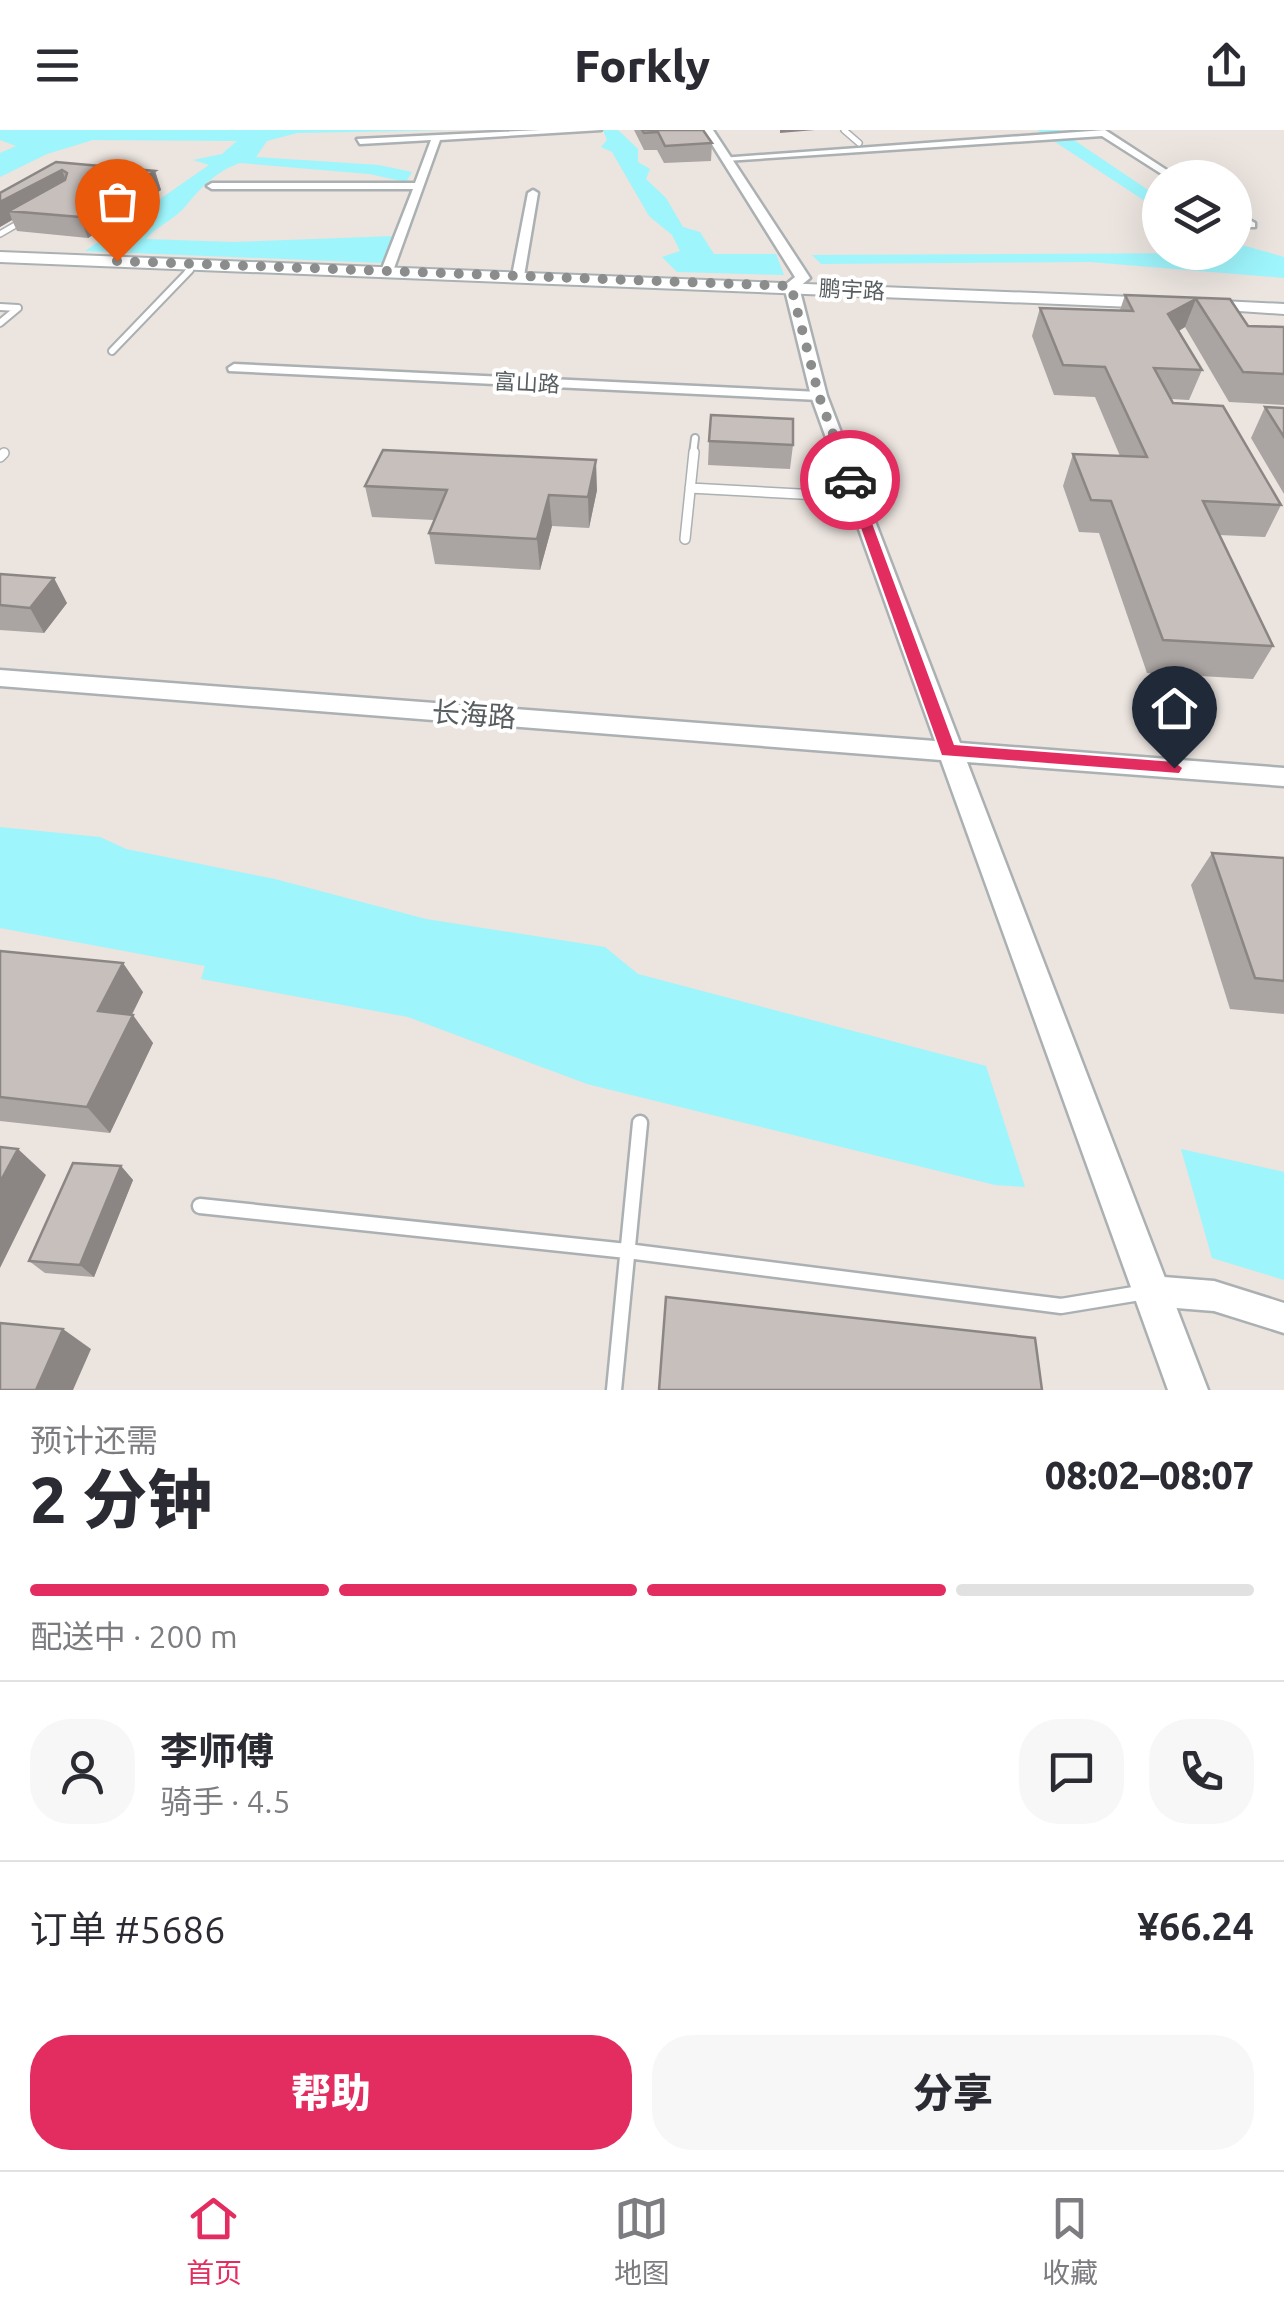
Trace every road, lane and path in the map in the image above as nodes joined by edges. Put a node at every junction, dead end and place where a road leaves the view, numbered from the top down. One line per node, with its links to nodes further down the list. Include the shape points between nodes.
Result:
1 (597, 130): 5 (street)
2 (708, 130): 8 (street)
3 (844, 130): 7 (lane)
4 (1102, 132): 8 (street); 9 (street)
5 (436, 138): 6 (street); 11 (street)
6 (360, 140)
7 (859, 143)
8 (726, 158): 19 (street, via 804,278)
9 (1146, 160)
10 (212, 186): 11 (street)
11 (420, 186): 17 (street)
12 (533, 193): 18 (street)
13 (34, 214): 14 (lane)
14 (0, 234)
15 (0, 257): 16 (main road, 鹏宇路)
16 (195, 264): 17 (main road, 鹏宇路); 23 (lane)
17 (388, 271): 18 (main road, 鹏宇路)
18 (518, 276): 19 (main road, 鹏宇路)
19 (791, 286): 21 (main road, 鹏宇路); 25 (street)
20 (0, 307): 22 (lane, via 18,308)
21 (1284, 310)
22 (0, 323)
23 (112, 351)
24 (234, 368): 25 (street, 富山路)
25 (819, 396): 28 (street)
26 (695, 438): 27 (lane)
27 (690, 488): 28 (lane); 29 (lane)
28 (856, 496): 31 (street)
29 (685, 539)
30 (0, 678): 31 (street, 长海路)
31 (948, 751): 32 (street, 长海路); 36 (street)
32 (1284, 776)
33 (640, 1122): 35 (lane)
34 (200, 1206): 35 (lane)
35 (628, 1251): 36 (lane, via 1062,1306); 38 (lane)
36 (1151, 1292): 37 (street, via 1214,1296); 39 (street)
37 (1284, 1318)
38 (614, 1390)
39 (1188, 1390)

